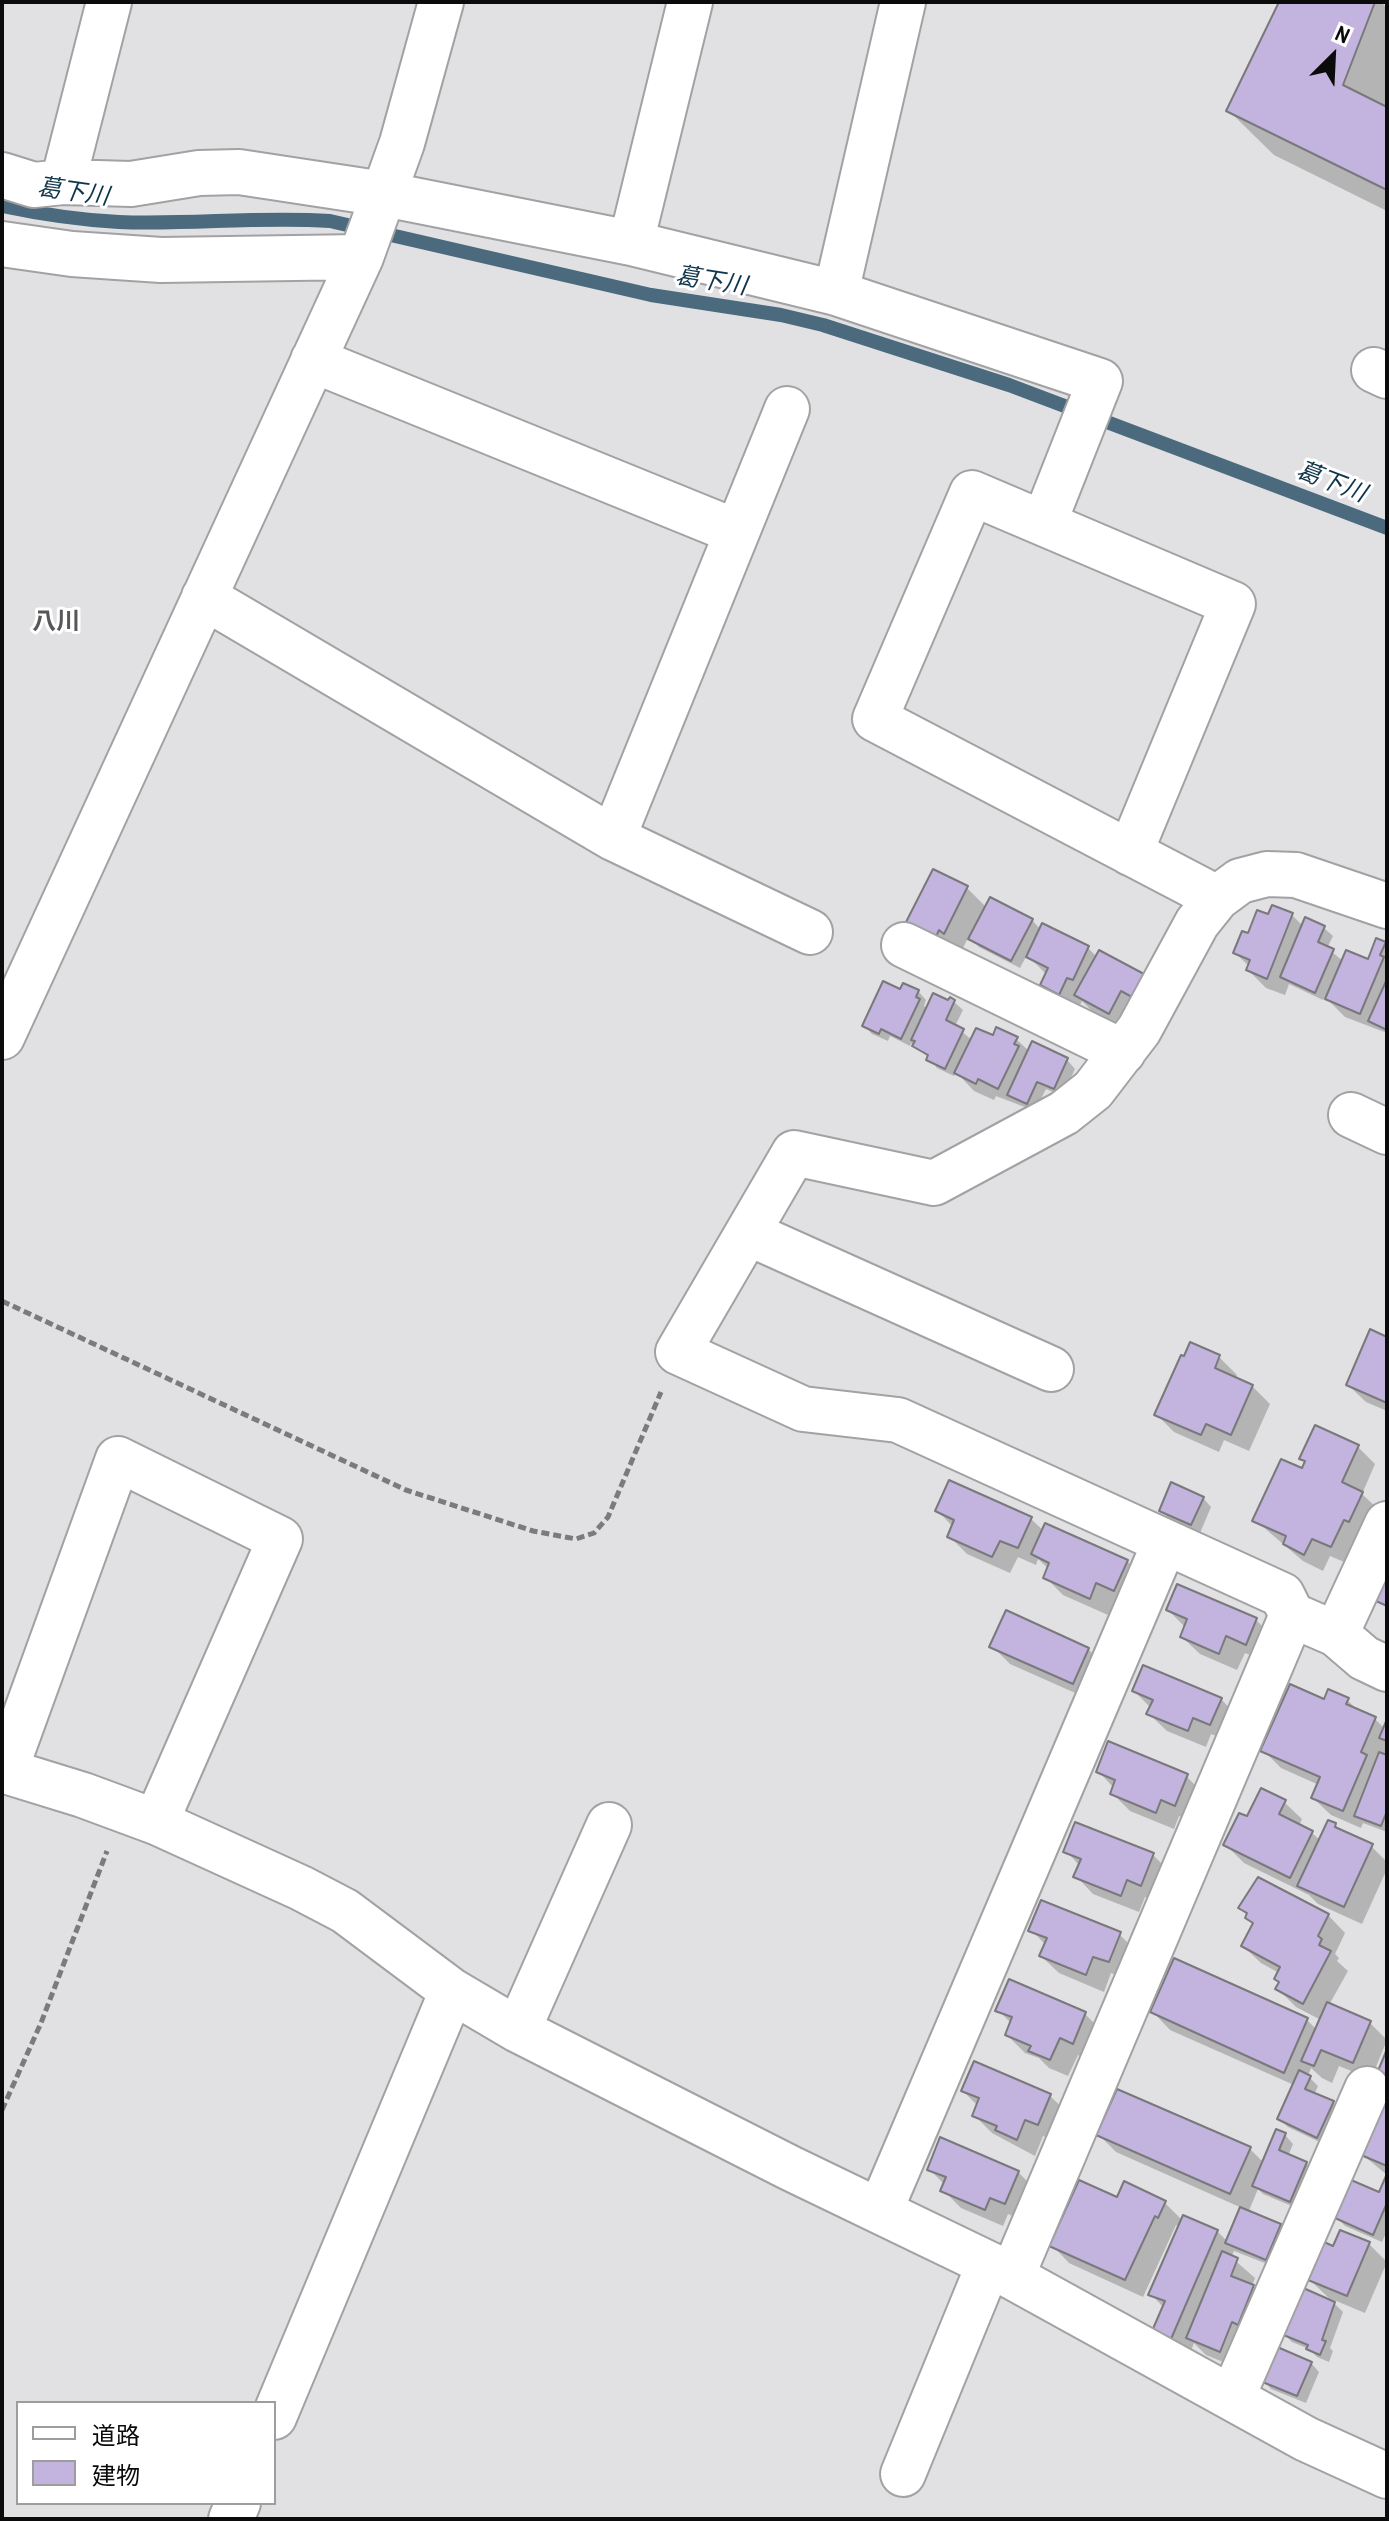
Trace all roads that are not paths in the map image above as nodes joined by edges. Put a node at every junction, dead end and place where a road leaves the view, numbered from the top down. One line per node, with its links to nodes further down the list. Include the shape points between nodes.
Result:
1 (109, 2): 6 (street)
2 (441, 2): 7 (street)
3 (690, 2): 8 (street)
4 (903, 2): 11 (street)
5 (2, 175): 6 (street, via 34,185)
6 (63, 182): 7 (street, via 131,184 239,172)
7 (384, 194): 8 (street); 10 (street)
8 (631, 243): 11 (street)
9 (2, 244): 10 (street, via 161,260)
10 (361, 257): 12 (street)
11 (836, 293): 14 (street, via 1100,381)
12 (313, 360): 15 (street); 16 (street)
13 (787, 409): 15 (street)
14 (1044, 523): 18 (street, via 1233,604); 18 (street, via 972,493 875,719)
15 (737, 532): 17 (street)
16 (204, 597): 17 (street); 23 (street)
17 (613, 838): 21 (street)
18 (1130, 853): 19 (street)
19 (1217, 898): 20 (street, via 1240,881 1282,874); 24 (street, via 1197,923)
20 (1387, 906)
21 (810, 932)
22 (904, 945): 24 (street)
23 (2, 1037)
24 (1123, 1052): 25 (street, via 1093,1090 1064,1113 934,1183 794,1153)
25 (748, 1233): 26 (street); 28 (street, via 678,1352 803,1409 898,1420)
26 (1051, 1369)
27 (1387, 1524): 30 (street)
28 (1165, 1542): 29 (street, via 1282,1595); 38 (street)
29 (1292, 1615): 30 (street); 39 (street)
30 (1336, 1634): 31 (street)
31 (1387, 1669)
32 (3, 1770): 33 (street); 33 (street, via 118,1459 280,1539)
33 (139, 1816): 35 (street, via 345,1911)
34 (609, 1825): 36 (street)
35 (452, 1991): 36 (street); 41 (street)
36 (518, 2030): 38 (street)
37 (1367, 2089): 40 (street)
38 (880, 2211): 39 (street)
39 (1001, 2270): 40 (street); 42 (street)
40 (1232, 2398): 43 (street)
41 (276, 2412)
42 (903, 2474)
43 (1387, 2476)

